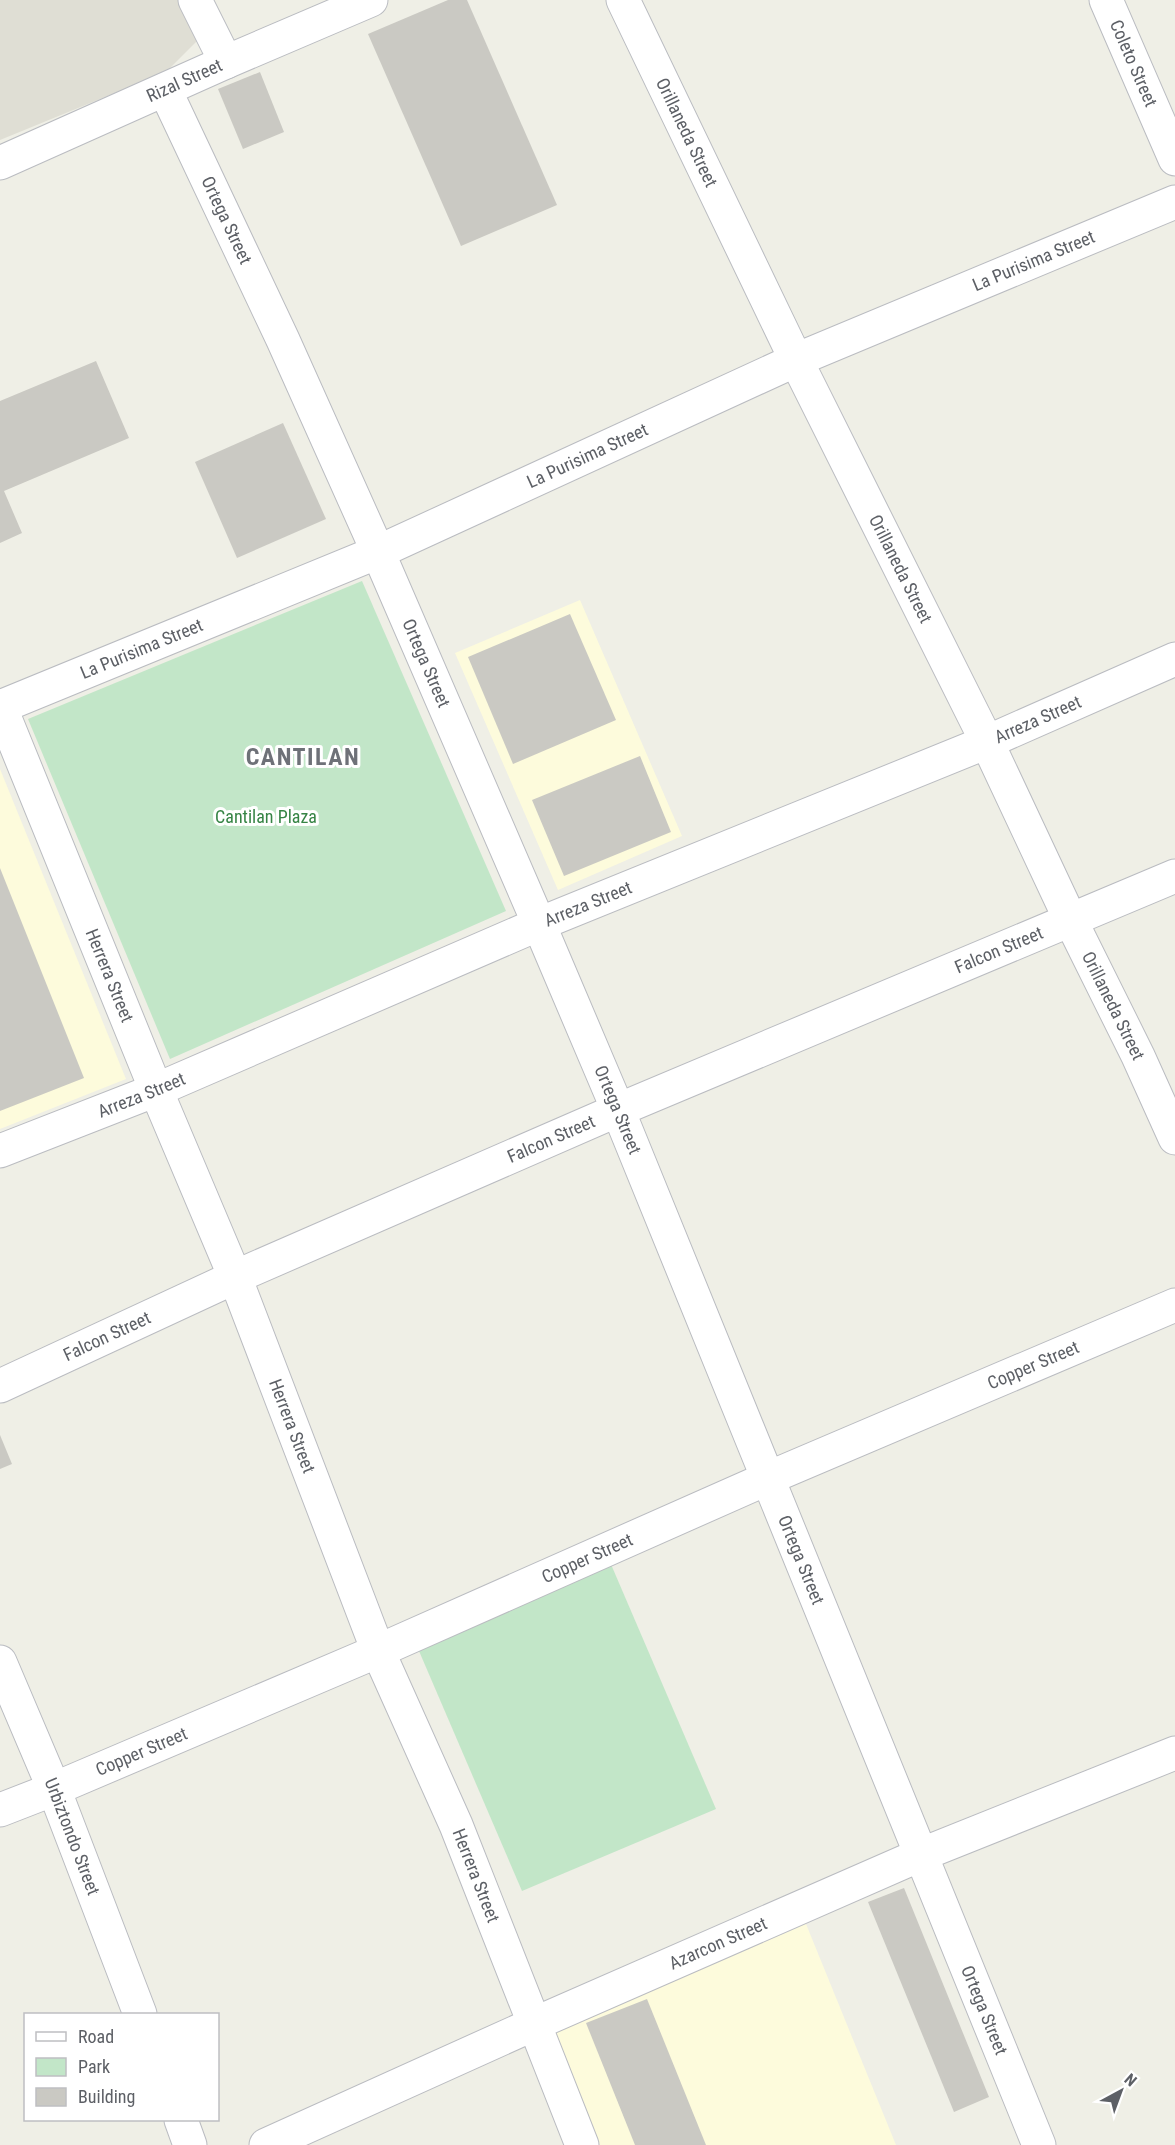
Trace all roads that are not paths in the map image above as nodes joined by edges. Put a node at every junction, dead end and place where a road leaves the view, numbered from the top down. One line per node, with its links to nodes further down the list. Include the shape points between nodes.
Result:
1 (195, 0): 5 (street)
2 (371, 0): 5 (street, Rizal Street)
3 (623, 0): 10 (street, Orillaneda Street)
4 (1106, 0): 7 (street, Coleto Street)
5 (226, 62): 6 (street, Rizal Street)
6 (165, 90): 8 (street, Rizal Street); 11 (street, Ortega Street)
7 (1175, 159)
8 (0, 163)
9 (1175, 202): 10 (street, La Purisima Street)
10 (796, 360): 11 (street, La Purisima Street); 14 (street, Orillaneda Street)
11 (378, 552): 13 (street, La Purisima Street); 17 (street, Ortega Street)
12 (1175, 659): 14 (street, Arreza Street)
13 (0, 706): 18 (street, Herrera Street)
14 (987, 742): 16 (street, Orillaneda Street); 17 (street, Arreza Street)
15 (1175, 876): 16 (street, Falcon Street)
16 (1070, 919): 19 (street, Falcon Street); 20 (street, Orillaneda Street)
17 (539, 924): 18 (street, Arreza Street); 19 (street, Ortega Street)
18 (156, 1090): 21 (street, Arreza Street); 22 (street, Herrera Street)
19 (618, 1110): 22 (street, Falcon Street); 25 (street, Ortega Street)
20 (1175, 1138)
21 (0, 1152)
22 (235, 1277): 24 (street, Falcon Street); 26 (street, Herrera Street)
23 (1175, 1305): 25 (street, Copper Street)
24 (0, 1386)
25 (766, 1479): 26 (street, Copper Street); 31 (street, Ortega Street)
26 (378, 1651): 29 (street, Copper Street); 33 (street, Herrera Street, via 456,1825)
27 (0, 1662): 29 (street, Urbiztondo Street)
28 (1175, 1753): 31 (street, Azarcon Street)
29 (54, 1789): 30 (street, Copper Street); 32 (street, Urbiztondo Street)
30 (0, 1810)
31 (920, 1855): 33 (street, Azarcon Street); 38 (street, Ortega Street)
32 (140, 2013)
33 (534, 2024): 36 (street, Azarcon Street); 37 (street, Herrera Street)
34 (181, 2121): 35 (street)
35 (190, 2145)
36 (266, 2145)
37 (582, 2145)
38 (1039, 2145)

